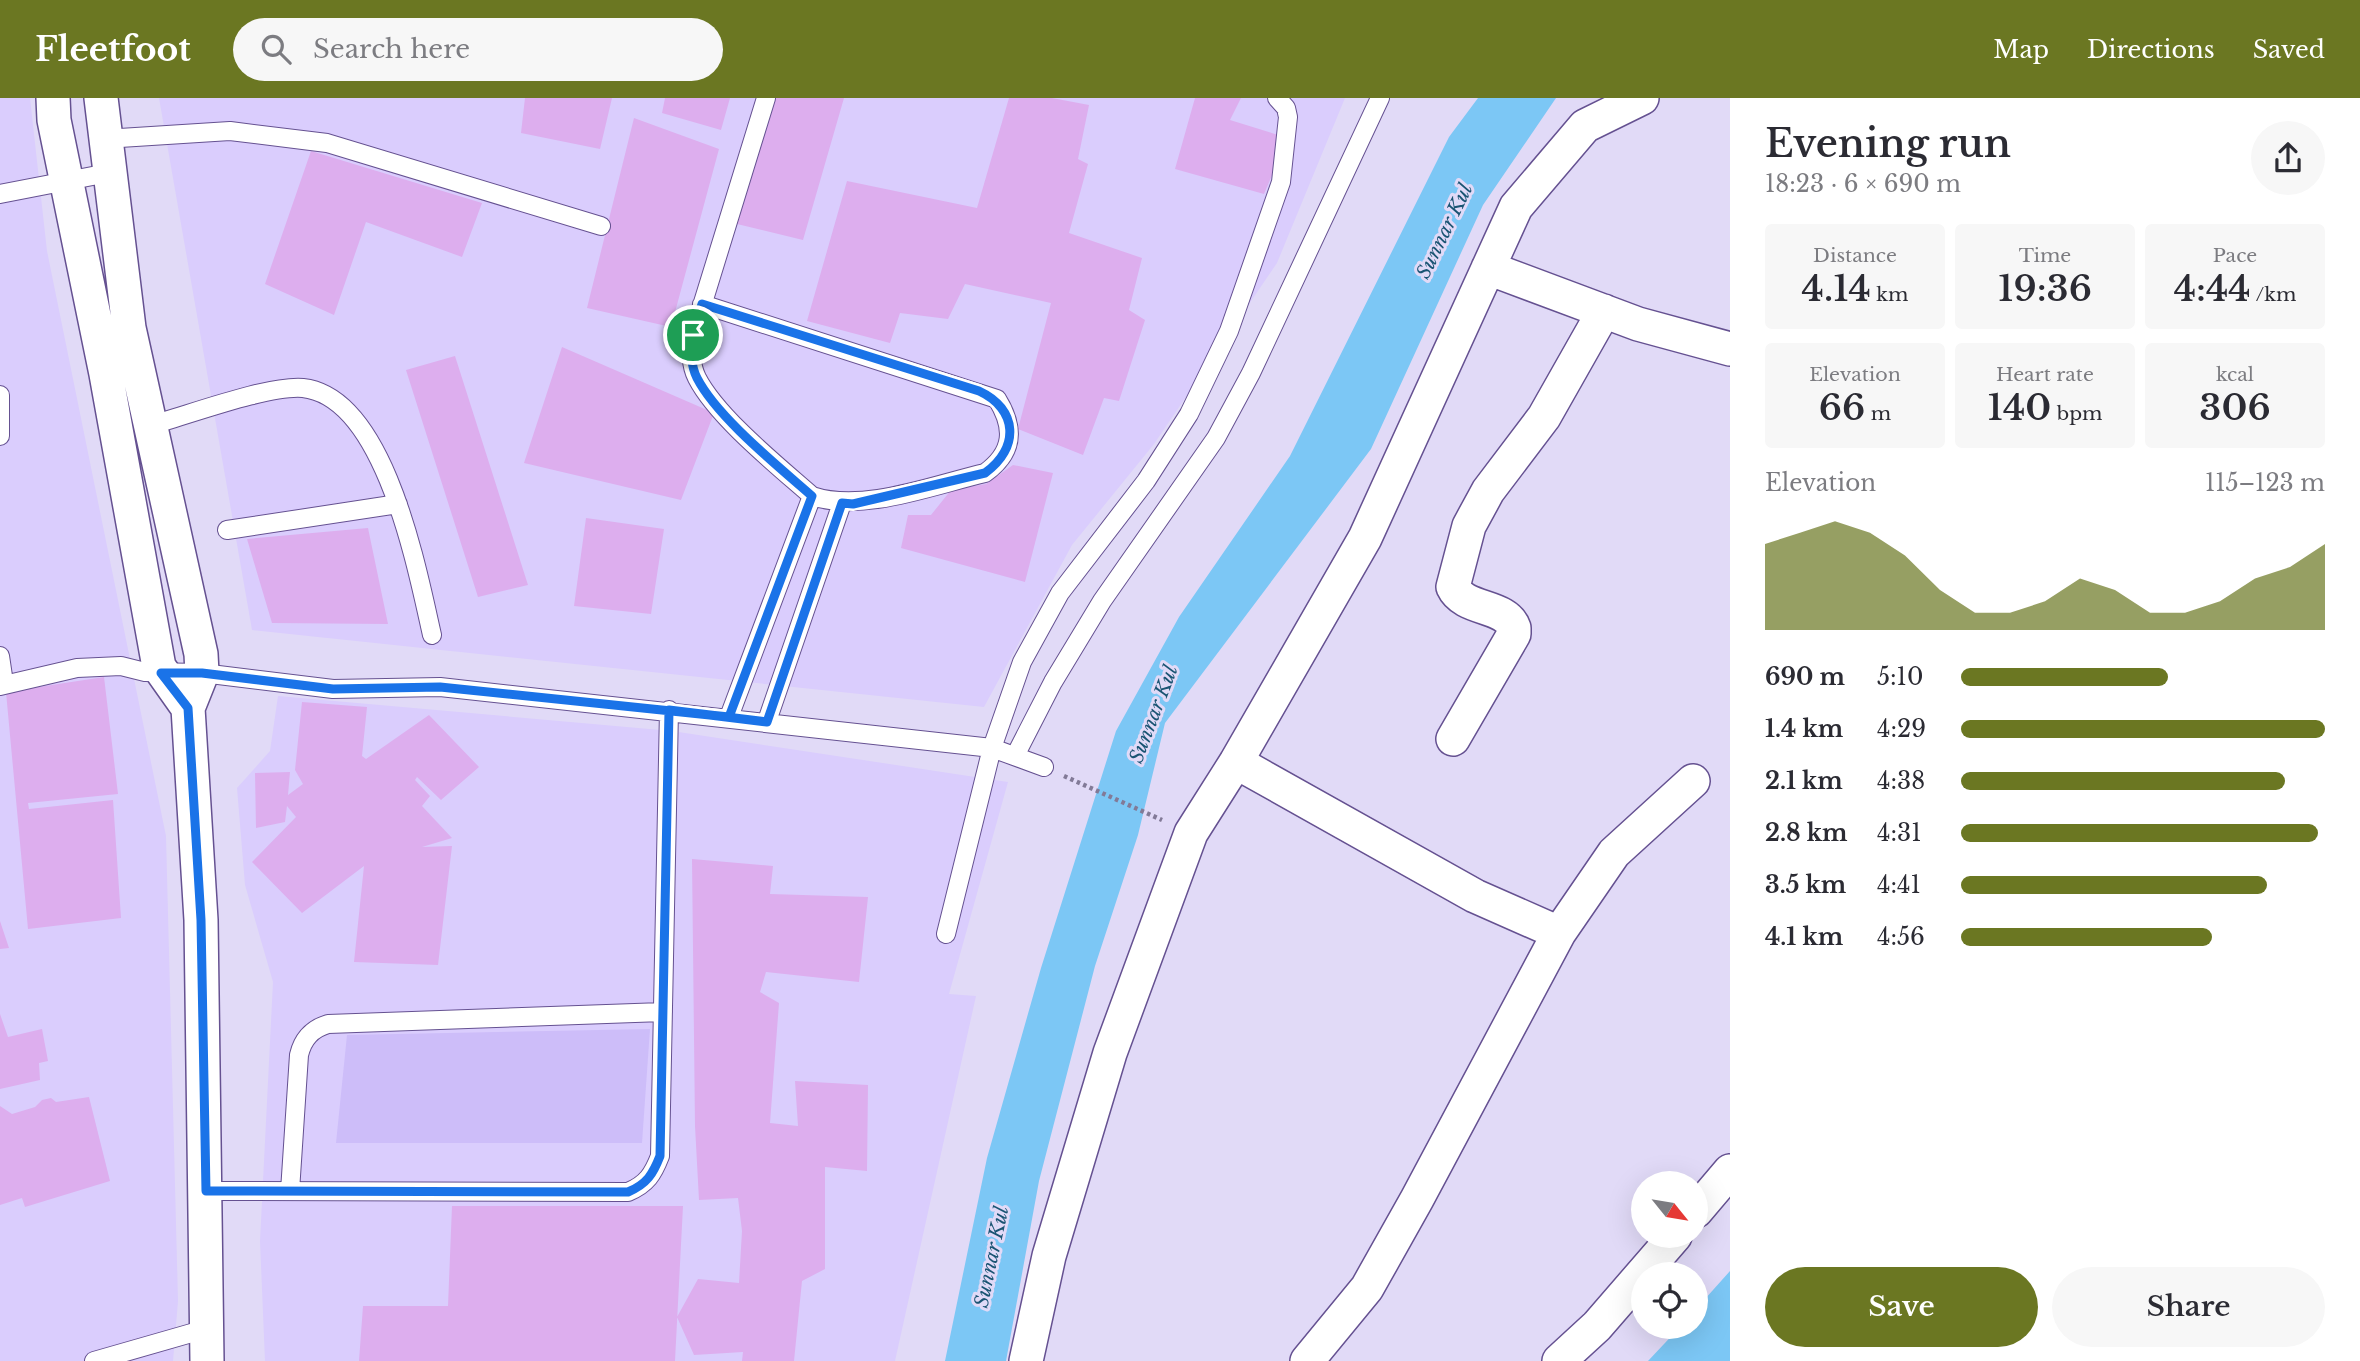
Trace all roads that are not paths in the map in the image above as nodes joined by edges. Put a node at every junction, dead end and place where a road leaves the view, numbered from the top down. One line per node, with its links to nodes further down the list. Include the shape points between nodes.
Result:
1 (53, 98): 9 (street)
2 (101, 98): 7 (street)
3 (766, 98): 13 (lane)
4 (1278, 98): 33 (lane, via 1288,117 1280,182 1229,331 1189,414 1146,481 1060,593 1022,662)
5 (1380, 98): 34 (lane, via 1216,438 1102,601)
6 (1642, 98): 12 (street, via 1585,126 1516,207)
7 (104, 139): 8 (street); 11 (lane, via 230,131 327,143)
8 (108, 173): 9 (lane); 17 (street)
9 (66, 180): 10 (lane); 25 (street)
10 (0, 194)
11 (601, 226)
12 (1488, 268): 14 (street); 35 (street, via 1365,538)
13 (702, 304): 19 (lane, via 691,359 696,376 710,398); 20 (lane, via 979,391 997,399 1008,416 1010,436 1005,452 985,473)
14 (1604, 311): 15 (street); 32 (street, via 1544,417 1488,491 1469,527 1453,587 1461,599 1506,618 1514,634)
15 (1730, 349)
16 (0, 395): 18 (lane)
17 (148, 426): 21 (lane, via 276,390 302,388 326,393 349,409); 26 (street)
18 (0, 436)
19 (812, 496): 20 (lane); 30 (lane)
20 (842, 503): 31 (lane)
21 (398, 504): 22 (lane); 23 (lane)
22 (227, 530)
23 (432, 635)
24 (0, 656): 27 (lane)
25 (161, 673): 26 (lane); 27 (lane, via 121,666 77,667); 28 (street)
26 (202, 673): 28 (street); 29 (lane, via 333,689 440,687)
27 (2, 685)
28 (188, 708): 42 (street, via 201,920)
29 (669, 710): 30 (lane); 40 (lane)
30 (729, 717): 31 (lane)
31 (767, 722): 33 (lane)
32 (1454, 739)
33 (992, 748): 34 (lane); 39 (lane)
34 (1015, 756): 36 (lane)
35 (1236, 762): 38 (street, via 1475,896); 49 (street, via 1191,833 1110,1053 1049,1256)
36 (1044, 767)
37 (1692, 781): 38 (street, via 1614,853)
38 (1559, 933): 50 (street, via 1367,1288)
39 (947, 934)
40 (663, 1012): 43 (lane, via 317,1028 308,1035 299,1055); 43 (lane, via 660,1156 643,1186 628,1192)
41 (1730, 1171): 44 (street)
42 (206, 1191): 43 (lane); 46 (street)
43 (290, 1191)
44 (1708, 1197)
45 (1665, 1248): 51 (street, via 1597,1326)
46 (209, 1328): 47 (lane); 48 (street)
47 (94, 1361)
48 (207, 1361)
49 (1026, 1361)
50 (1307, 1361)
51 (1559, 1361)

